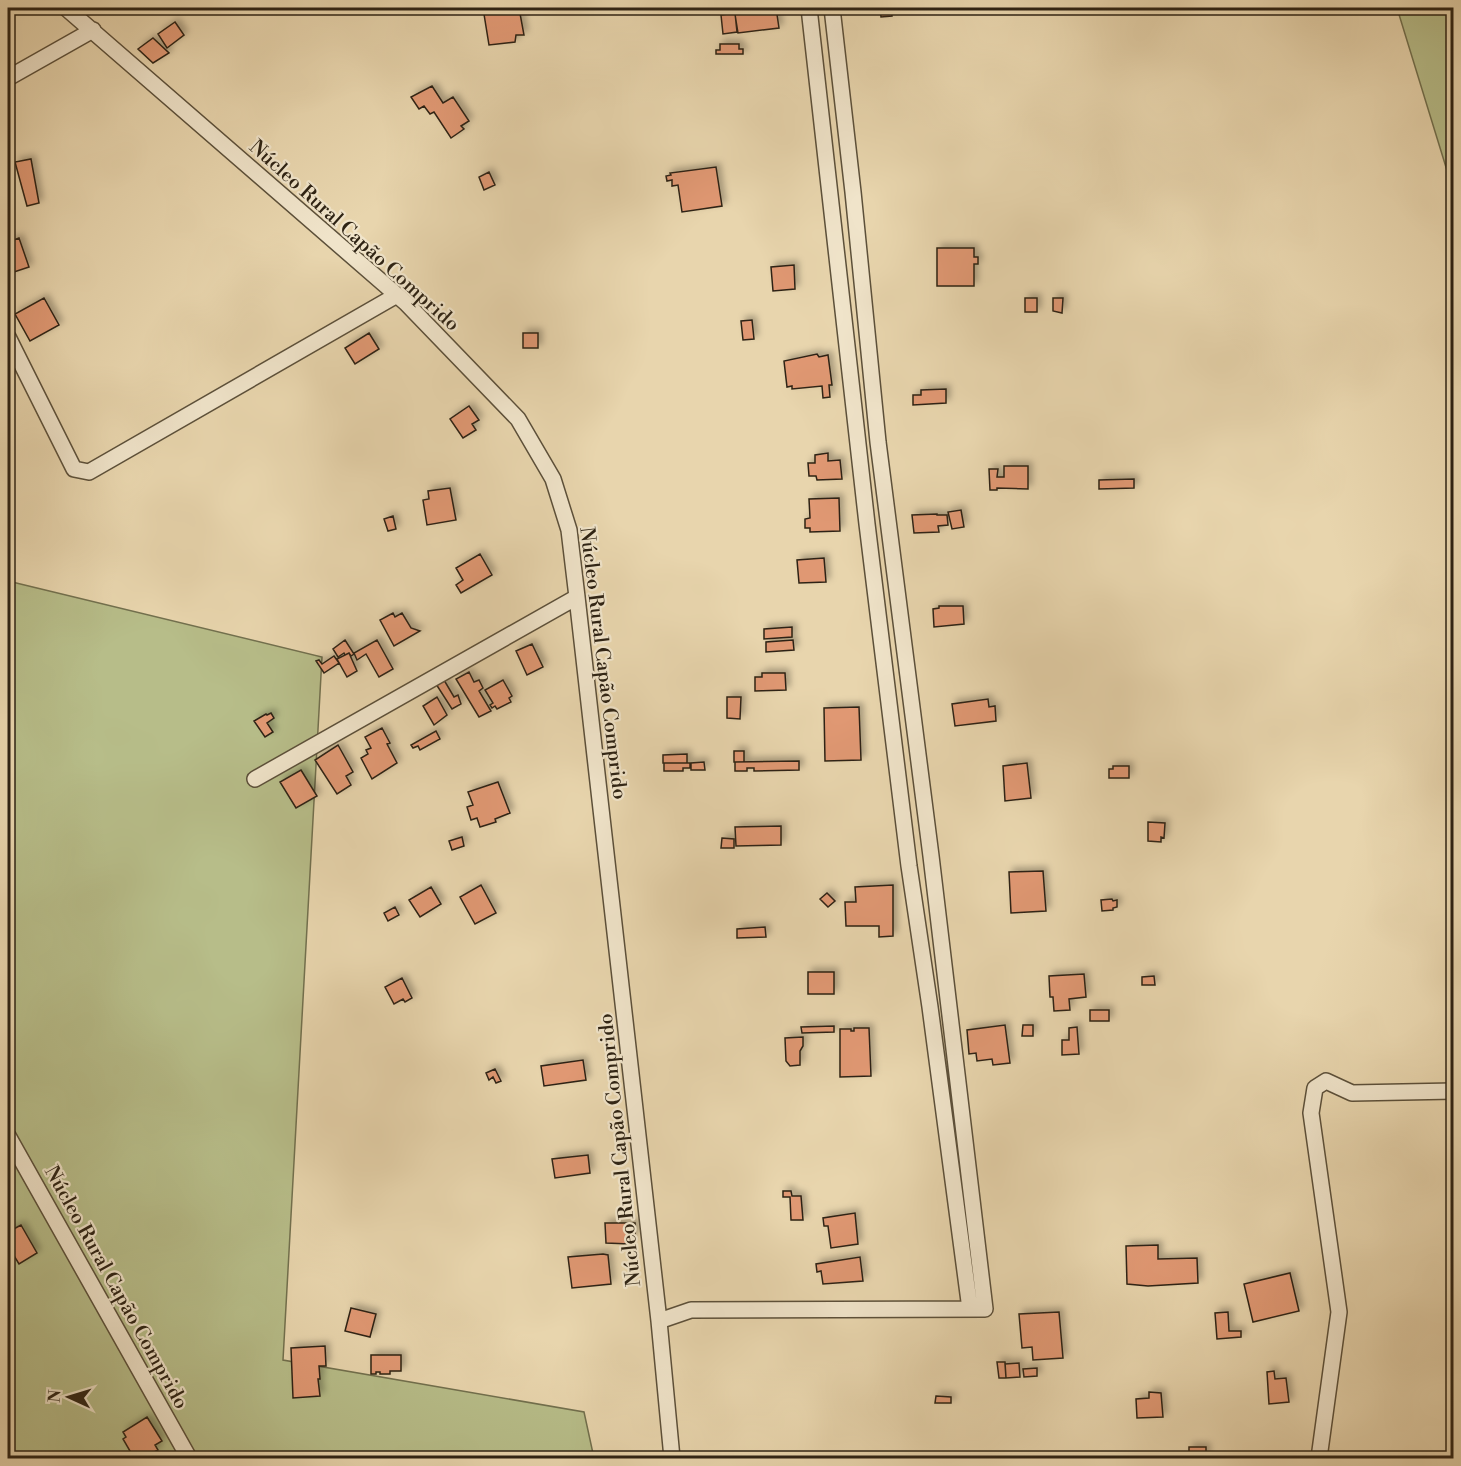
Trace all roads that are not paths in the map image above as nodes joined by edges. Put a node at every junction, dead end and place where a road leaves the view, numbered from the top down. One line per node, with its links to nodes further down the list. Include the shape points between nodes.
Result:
1 (66, 8): 4 (street, Núcleo Rural Capão Comprido)
2 (809, 8): 7 (street)
3 (832, 8): 6 (street)
4 (93, 30): 5 (street); 8 (street, Núcleo Rural Capão Comprido)
5 (8, 78)
6 (849, 154): 7 (street); 11 (street, via 878,442)
7 (827, 157): 12 (street)
8 (397, 295): 9 (street, via 88,472 74,469); 10 (street, Núcleo Rural Capão Comprido, via 518,419 553,478 568,530)
9 (8, 337)
10 (577, 597): 13 (street); 17 (street, Núcleo Rural Capão Comprido)
11 (920, 771): 12 (street); 16 (street)
12 (898, 774): 16 (street)
13 (255, 779)
14 (1454, 1091): 20 (street, via 1352,1093 1326,1081 1315,1088 1311,1113 1339,1312)
15 (8, 1136): 18 (street, Núcleo Rural Capão Comprido)
16 (977, 1309): 17 (street, via 691,1310)
17 (659, 1321): 19 (street, Núcleo Rural Capão Comprido)
18 (189, 1458)
19 (672, 1458)
20 (1319, 1458)

